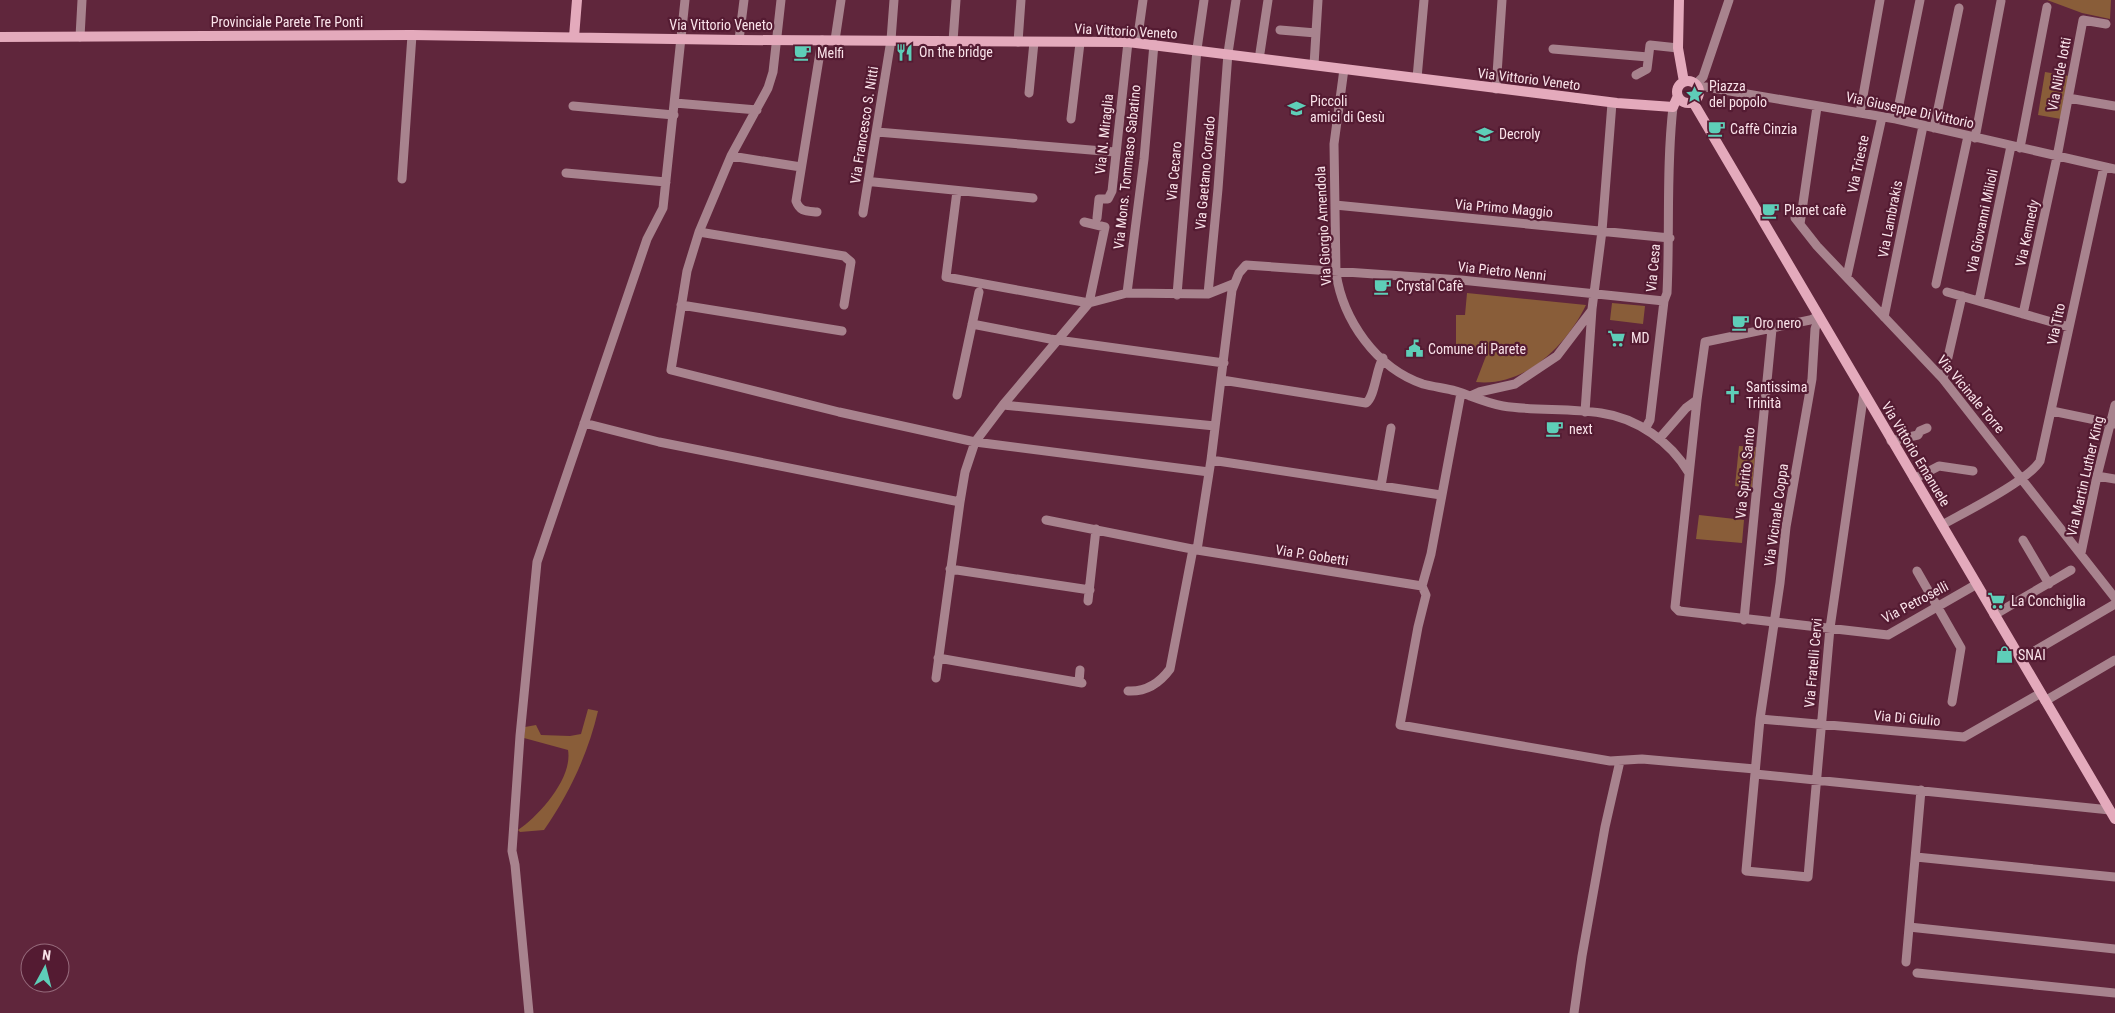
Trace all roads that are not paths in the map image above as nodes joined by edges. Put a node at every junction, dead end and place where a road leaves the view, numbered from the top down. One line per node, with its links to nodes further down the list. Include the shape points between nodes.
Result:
1 (82, 0): 29 (street)
2 (577, 0): 30 (street)
3 (685, 0): 31 (street)
4 (744, 0): 33 (street)
5 (780, 0): 32 (street)
6 (841, 0): 35 (street)
7 (894, 0): 36 (street, Via Francesco S. Nitti)
8 (956, 0): 37 (street)
9 (1021, 0): 38 (street)
10 (1143, 0): 41 (street, Via N. Miraglia)
11 (1204, 0): 44 (street, Via Cecaro)
12 (1236, 0): 46 (street, Via Gaetano Corrado)
13 (1268, 0): 47 (street)
14 (1318, 0): 26 (street)
15 (1424, 0): 52 (street)
16 (1502, 0): 55 (street)
17 (1679, 0): 43 (street)
18 (1729, 0): 54 (street)
19 (1880, 0): 66 (street)
20 (1920, 0): 70 (street)
21 (2001, 1): 74 (street)
22 (2047, 7): 75 (street, Via Giovanni Milioli)
23 (1958, 8): 72 (street)
24 (2106, 24): 57 (street, Via Nilde Iotti, via 2083,20)
25 (1280, 30): 26 (street)
26 (1316, 33): 49 (street)
27 (412, 35): 29 (street, Provinciale Parete Tre Ponti); 30 (street, Provinciale Parete Tre Ponti); 83 (street)
28 (0, 37): 29 (street, Provinciale Parete Tre Ponti)
29 (80, 37)
30 (574, 37): 31 (street, Via Vittorio Veneto)
31 (681, 39): 33 (street, Via Vittorio Veneto); 60 (street)
32 (777, 39): 33 (street, Via Vittorio Veneto); 34 (street, Via Vittorio Veneto); 65 (street, via 773,72)
33 (739, 40)
34 (822, 40): 35 (street, Via Vittorio Veneto); 80 (street)
35 (835, 40): 36 (street, Via Vittorio Veneto)
36 (891, 40): 37 (street, Via Vittorio Veneto); 73 (street, Via Francesco S. Nitti)
37 (953, 41): 38 (street, Via Vittorio Veneto)
38 (1018, 42): 39 (street, Via Vittorio Veneto)
39 (1034, 42): 40 (street, Via Vittorio Veneto); 56 (street)
40 (1080, 43): 41 (street, Via Vittorio Veneto); 69 (street)
41 (1133, 43): 42 (street, Via Vittorio Veneto); 76 (street, Via N. Miraglia)
42 (1154, 44): 44 (street, Via Vittorio Veneto); 102 (street, Via Mons. Tommaso Sabatino)
43 (1678, 48): 48 (street, via 1650,45); 53 (street)
44 (1197, 49): 46 (street, Via Vittorio Veneto); 104 (street, Via Cecaro)
45 (1553, 49): 48 (street)
46 (1228, 54): 47 (street, Via Vittorio Veneto); 103 (street, Via Gaetano Corrado)
47 (1260, 56): 49 (street, Via Vittorio Veneto)
48 (1648, 57): 51 (street, via 1648,69)
49 (1314, 65): 50 (street, Via Vittorio Veneto)
50 (1344, 69): 52 (street, Via Vittorio Veneto); 88 (street, Via Giorgio Amendola, via 1334,144)
51 (1636, 75)
52 (1417, 78): 55 (street, Via Vittorio Veneto)
53 (1684, 82): 54 (street); 58 (street, via 1677,88)
54 (1697, 86): 59 (street, via 1699,95); 64 (street, Via Giuseppe Di Vittorio)
55 (1496, 89): 61 (street, Via Vittorio Veneto)
56 (1029, 93)
57 (2068, 98): 63 (street); 78 (street, Via Nilde Iotti)
58 (1675, 102): 59 (street); 61 (street, Via Vittorio Veneto); 95 (street, Via Cesa, via 1669,154)
59 (1693, 102): 114 (street, Via Vittorio Emanuele)
60 (675, 103): 65 (street); 67 (street)
61 (1612, 103): 93 (street)
62 (573, 106): 67 (street)
63 (2115, 106)
64 (1817, 107): 66 (street, Via Giuseppe Di Vittorio); 97 (street, Via Vicinale Torre, via 1797,221)
65 (757, 110): 77 (street)
66 (1860, 113): 68 (street, Via Giuseppe Di Vittorio)
67 (674, 115): 84 (street)
68 (1882, 117): 70 (street, Via Giuseppe Di Vittorio); 97 (street, Via Trieste)
69 (1071, 119)
70 (1896, 119): 71 (street, Via Giuseppe Di Vittorio)
71 (1923, 126): 72 (street, Via Giuseppe Di Vittorio); 115 (street, Via Lambrakis)
72 (1934, 128): 74 (street, Via Giuseppe Di Vittorio)
73 (877, 132): 76 (street); 90 (street, Via Francesco S. Nitti)
74 (1971, 137): 75 (street, Via Giuseppe Di Vittorio); 99 (street)
75 (2016, 147): 78 (street, Via Giuseppe Di Vittorio); 108 (street, Via Giovanni Milioli)
76 (1116, 152): 91 (street, Via N. Miraglia, via 1112,192 1108,199 1099,199)
77 (731, 156): 80 (street); 94 (street)
78 (2057, 157): 79 (street, Via Giuseppe Di Vittorio); 113 (street, Via Kennedy)
79 (2104, 167): 81 (street, Via Giuseppe Di Vittorio); 117 (street, Via Tito)
80 (801, 168): 89 (street, via 796,201 798,208)
81 (2115, 169)
82 (566, 172): 84 (street)
83 (402, 180)
84 (666, 182): 133 (street, via 663,208 647,239)
85 (874, 182): 86 (street)
86 (957, 191): 87 (street); 109 (street, via 946,276)
87 (1032, 198)
88 (1335, 206): 93 (street, Via Primo Maggio); 96 (street, Via Giorgio Amendola)
89 (817, 212)
90 (863, 213)
91 (1097, 218)
92 (1084, 222): 109 (street, via 1105,227)
93 (1602, 231): 95 (street, Via Primo Maggio); 105 (street)
94 (699, 232): 110 (street); 111 (street, via 844,256 851,262)
95 (1670, 238): 107 (street, Via Cesa)
96 (1336, 273): 98 (street, Via Pietro Nenni, via 1246,265); 105 (street, Via Pietro Nenni, via 1461,280); 121 (street, Via Giorgio Amendola, via 1338,289 1352,321 1366,342)
97 (1847, 276): 115 (street, Via Vicinale Torre)
98 (1234, 284): 103 (street); 122 (street)
99 (1936, 284)
100 (979, 292): 116 (street)
101 (1947, 292): 106 (street)
102 (1127, 293): 104 (street); 109 (street)
103 (1208, 294): 104 (street)
104 (1176, 295)
105 (1594, 295): 107 (street, Via Pietro Nenni); 112 (street)
106 (1962, 296): 108 (street); 123 (street)
107 (1664, 301): 138 (street, Via Cesa, via 1650,420)
108 (1979, 301): 113 (street)
109 (1089, 303): 120 (street)
110 (681, 305): 119 (street); 141 (street, via 671,370)
111 (844, 305)
112 (1592, 310): 127 (street, via 1557,356 1515,384); 132 (street)
113 (2023, 314): 117 (street)
114 (1819, 316): 118 (street); 125 (street, Via Vittorio Emanuele); 172 (street, Via Vicinale Coppa)
115 (1884, 317): 123 (street, Via Vicinale Torre)
116 (972, 324): 120 (street); 126 (street)
117 (2070, 327): 131 (street, Via Tito)
118 (1772, 328): 128 (street, Via Petroselli, via 1705,342); 171 (street, Via Spirito Santo)
119 (842, 331)
120 (1056, 340): 122 (street); 130 (street)
121 (1383, 358): 124 (street, via 1372,396 1366,403); 127 (street, Via Giorgio Amendola, via 1395,369 1422,383)
122 (1224, 362): 124 (street)
123 (1943, 378): 147 (street, Via Vicinale Torre)
124 (1222, 380): 135 (street)
125 (1864, 392): 140 (street, Via Vittorio Emanuele); 173 (street, Via Fratelli Cervi)
126 (957, 395)
127 (1466, 395): 132 (street, Via Giorgio Amendola, via 1503,406); 151 (street)
128 (1697, 400): 139 (street); 145 (street, Via Petroselli)
129 (2115, 404): 134 (street, Via Martin Luther King)
130 (1003, 405): 135 (street); 141 (street)
131 (2052, 411): 134 (street); 147 (street, Via Tito, via 2040,461)
132 (1585, 412): 138 (street, Via Giorgio Amendola, via 1611,415)
133 (584, 423): 152 (street, via 659,442); 197 (street, via 537,562 533,592 512,851)
134 (2113, 423): 146 (street, Via Martin Luther King)
135 (1215, 426): 142 (street)
136 (1391, 428): 150 (street)
137 (1927, 428): 140 (street, via 1918,435)
138 (1645, 430): 139 (street, Via Giorgio Amendola)
139 (1659, 439): 145 (street, Via Giorgio Amendola)
140 (1891, 441): 148 (street, Via Vittorio Emanuele)
141 (975, 442): 144 (street); 152 (street)
142 (1212, 460): 144 (street); 150 (street)
143 (1973, 471): 148 (street, via 1940,466)
144 (1209, 472): 157 (street)
145 (1689, 473): 171 (street, Via Petroselli, via 1675,607 1679,612)
146 (2097, 476): 149 (street); 158 (street, Via Martin Luther King)
147 (2022, 478): 154 (street, Via Tito); 158 (street, Via Vicinale Torre)
148 (1914, 479): 154 (street, Via Vittorio Emanuele)
149 (2115, 479)
150 (1381, 486): 151 (street)
151 (1441, 495): 164 (street, via 1432,554)
152 (960, 502): 159 (street)
153 (1046, 520): 155 (street, Via P. Gobetti)
154 (1942, 526): 162 (street, Via Vittorio Emanuele)
155 (1096, 529): 157 (street, Via P. Gobetti); 165 (street)
156 (2023, 540): 163 (street)
157 (1195, 550): 164 (street, Via P. Gobetti); 179 (street, via 1170,669 1149,688)
158 (2081, 553): 166 (street, Via Vicinale Torre)
159 (950, 569): 165 (street); 174 (street)
160 (2071, 570): 163 (street)
161 (1917, 571): 169 (street)
162 (1977, 584): 169 (street, Via Petroselli); 170 (street, Via Vittorio Emanuele)
163 (2049, 584): 170 (street)
164 (1422, 586): 184 (street, via 1426,595 1400,725 1610,761)
165 (1090, 590): 167 (street)
166 (2115, 598)
167 (1088, 601)
168 (2115, 604): 175 (street)
169 (1937, 606): 173 (street, Via Petroselli, via 1888,634); 181 (street, via 1961,648)
170 (1994, 615): 175 (street, Via Vittorio Emanuele)
171 (1744, 620): 172 (street, Via Petroselli)
172 (1773, 623): 173 (street, Via Petroselli); 182 (street, Via Vicinale Coppa)
173 (1830, 628): 183 (street, Via Fratelli Cervi)
174 (938, 658): 177 (street, via 1081,683); 178 (street)
175 (2021, 659): 180 (street, Via Vittorio Emanuele)
176 (2115, 660): 180 (street, Via Di Giulio)
177 (1080, 670)
178 (936, 678)
179 (1128, 691)
180 (2043, 697): 183 (street, Via Di Giulio, via 1964,737); 188 (street, Via Vittorio Emanuele)
181 (1952, 702)
182 (1760, 719): 183 (street, Via Di Giulio); 185 (street, Via Vicinale Coppa)
183 (1821, 724): 186 (street, Via Fratelli Cervi)
184 (1620, 760): 185 (street, via 1642,759); 198 (street, via 1605,827)
185 (1755, 772): 186 (street); 190 (street, Via Vicinale Coppa)
186 (1816, 780): 187 (street); 190 (street, Via Fratelli Cervi, via 1808,877)
187 (1922, 790): 188 (street); 189 (street)
188 (2112, 815)
189 (1916, 857): 191 (street); 192 (street)
190 (1746, 871)
191 (2115, 877)
192 (1909, 927): 193 (street); 194 (street)
193 (2115, 949)
194 (1906, 962)
195 (1917, 973): 196 (street)
196 (2115, 993)
197 (529, 1013)
198 (1574, 1013)

